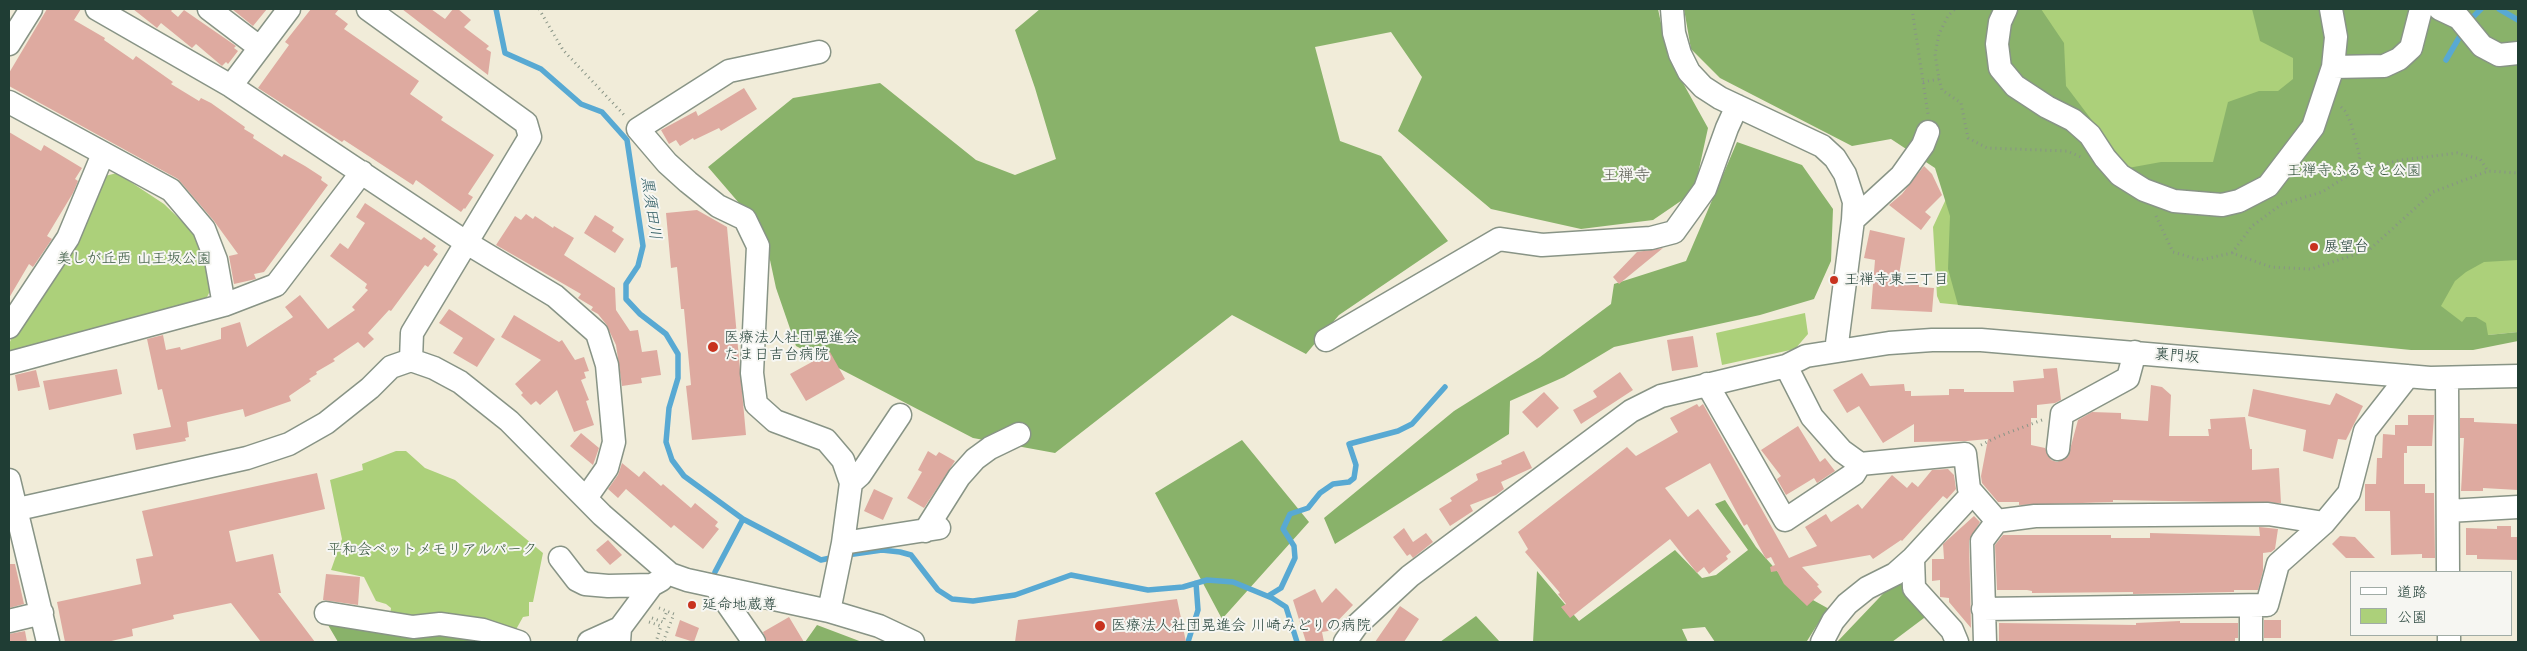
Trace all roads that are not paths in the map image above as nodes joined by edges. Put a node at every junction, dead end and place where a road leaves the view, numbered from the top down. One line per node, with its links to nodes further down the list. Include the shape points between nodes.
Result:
1 (31, 9): 11 (street)
2 (97, 9): 16 (street)
3 (209, 9): 12 (street)
4 (289, 9): 12 (street)
5 (368, 9): 23 (street, via 526,123 530,137)
6 (1672, 9): 18 (street, via 1674,33 1689,72 1703,87)
7 (2006, 9): 15 (street, via 2000,22 1997,44 2000,68 2015,86 2073,120 2090,134 2120,176 2144,190 2174,201 2222,205 2239,201 2268,186 2313,127)
8 (2331, 9): 15 (street, via 2336,38)
9 (2421, 9): 15 (street, via 2411,48 2399,59 2384,66)
10 (2456, 19): 14 (street, via 2482,46 2499,55)
11 (9, 44)
12 (259, 47): 16 (street)
13 (819, 52): 41 (street, via 729,70 638,129 688,182 718,206 745,220 758,246 752,373 756,404 775,421 826,440 843,460)
14 (2518, 53)
15 (2333, 67)
16 (231, 86): 21 (street)
17 (9, 102): 20 (street)
18 (1738, 106): 22 (street, via 1803,135 1835,158 1851,187); 26 (street, via 1705,189 1674,232 1651,238 1542,245 1499,239)
19 (1928, 132): 22 (street, via 1923,146 1901,176)
20 (103, 154): 24 (street, via 171,190 204,230 216,260); 25 (street, via 68,238)
21 (362, 172): 23 (street); 24 (street, via 276,285)
22 (1853, 220): 27 (street)
23 (467, 243): 29 (street, via 412,333); 43 (street, via 555,296 597,334 607,365 614,442 607,468)
24 (224, 305): 30 (street)
25 (12, 314)
26 (1326, 340)
27 (1836, 351): 28 (street, 裏門坂, via 1932,340 1982,340); 31 (street, 裏門坂, via 1806,356)
28 (2135, 352): 32 (street, 裏門坂); 38 (street, via 2128,378 2062,414)
29 (412, 360): 43 (street, via 460,382 508,421); 45 (street, via 391,367 326,423 289,444 247,458)
30 (9, 363)
31 (1786, 366): 35 (street, 裏門坂); 39 (street, via 1812,416 1842,451)
32 (2408, 376): 34 (street, 裏門坂); 48 (street, via 2365,431 2349,493)
33 (2518, 376): 34 (street, 裏門坂)
34 (2447, 379): 46 (street)
35 (1708, 384): 39 (street, via 1785,520 1854,474); 68 (street, 裏門坂, via 1661,396 1631,411 1410,576 1357,625)
36 (900, 415): 41 (street, via 860,475)
37 (1019, 434): 49 (street, via 975,459 959,477 933,529)
38 (2058, 449)
39 (1860, 464): 42 (street, via 1965,454)
40 (9, 480): 45 (street)
41 (851, 483): 49 (street)
42 (1972, 494): 47 (street); 51 (street)
43 (586, 498): 53 (street)
44 (2518, 507): 46 (street)
45 (12, 510): 58 (street)
46 (2448, 511): 52 (street)
47 (1997, 521): 48 (street, via 2036,516 2268,514); 56 (street, via 1982,541)
48 (2324, 523): 55 (street, via 2278,564 2267,605)
49 (844, 543): 57 (street)
50 (560, 558): 53 (street, via 577,580 585,584 608,586)
51 (1913, 558): 62 (street, via 1914,588); 69 (street, via 1895,574 1867,588 1847,604)
52 (2448, 571)
53 (661, 580): 54 (street, via 687,580); 61 (street)
54 (715, 586): 57 (street); 66 (street)
55 (2251, 606): 56 (street); 71 (street)
56 (1983, 609): 70 (street)
57 (829, 611): 67 (street, via 879,626)
58 (42, 613): 60 (street); 63 (street)
59 (326, 613): 64 (street, via 413,627 440,624 483,630)
60 (9, 621)
61 (620, 635): 65 (street)
62 (1955, 636)
63 (48, 642)
64 (519, 642)
65 (589, 642)
66 (754, 642)
67 (913, 642)
68 (1344, 642)
69 (1822, 642)
70 (1985, 642)
71 (2251, 642)

